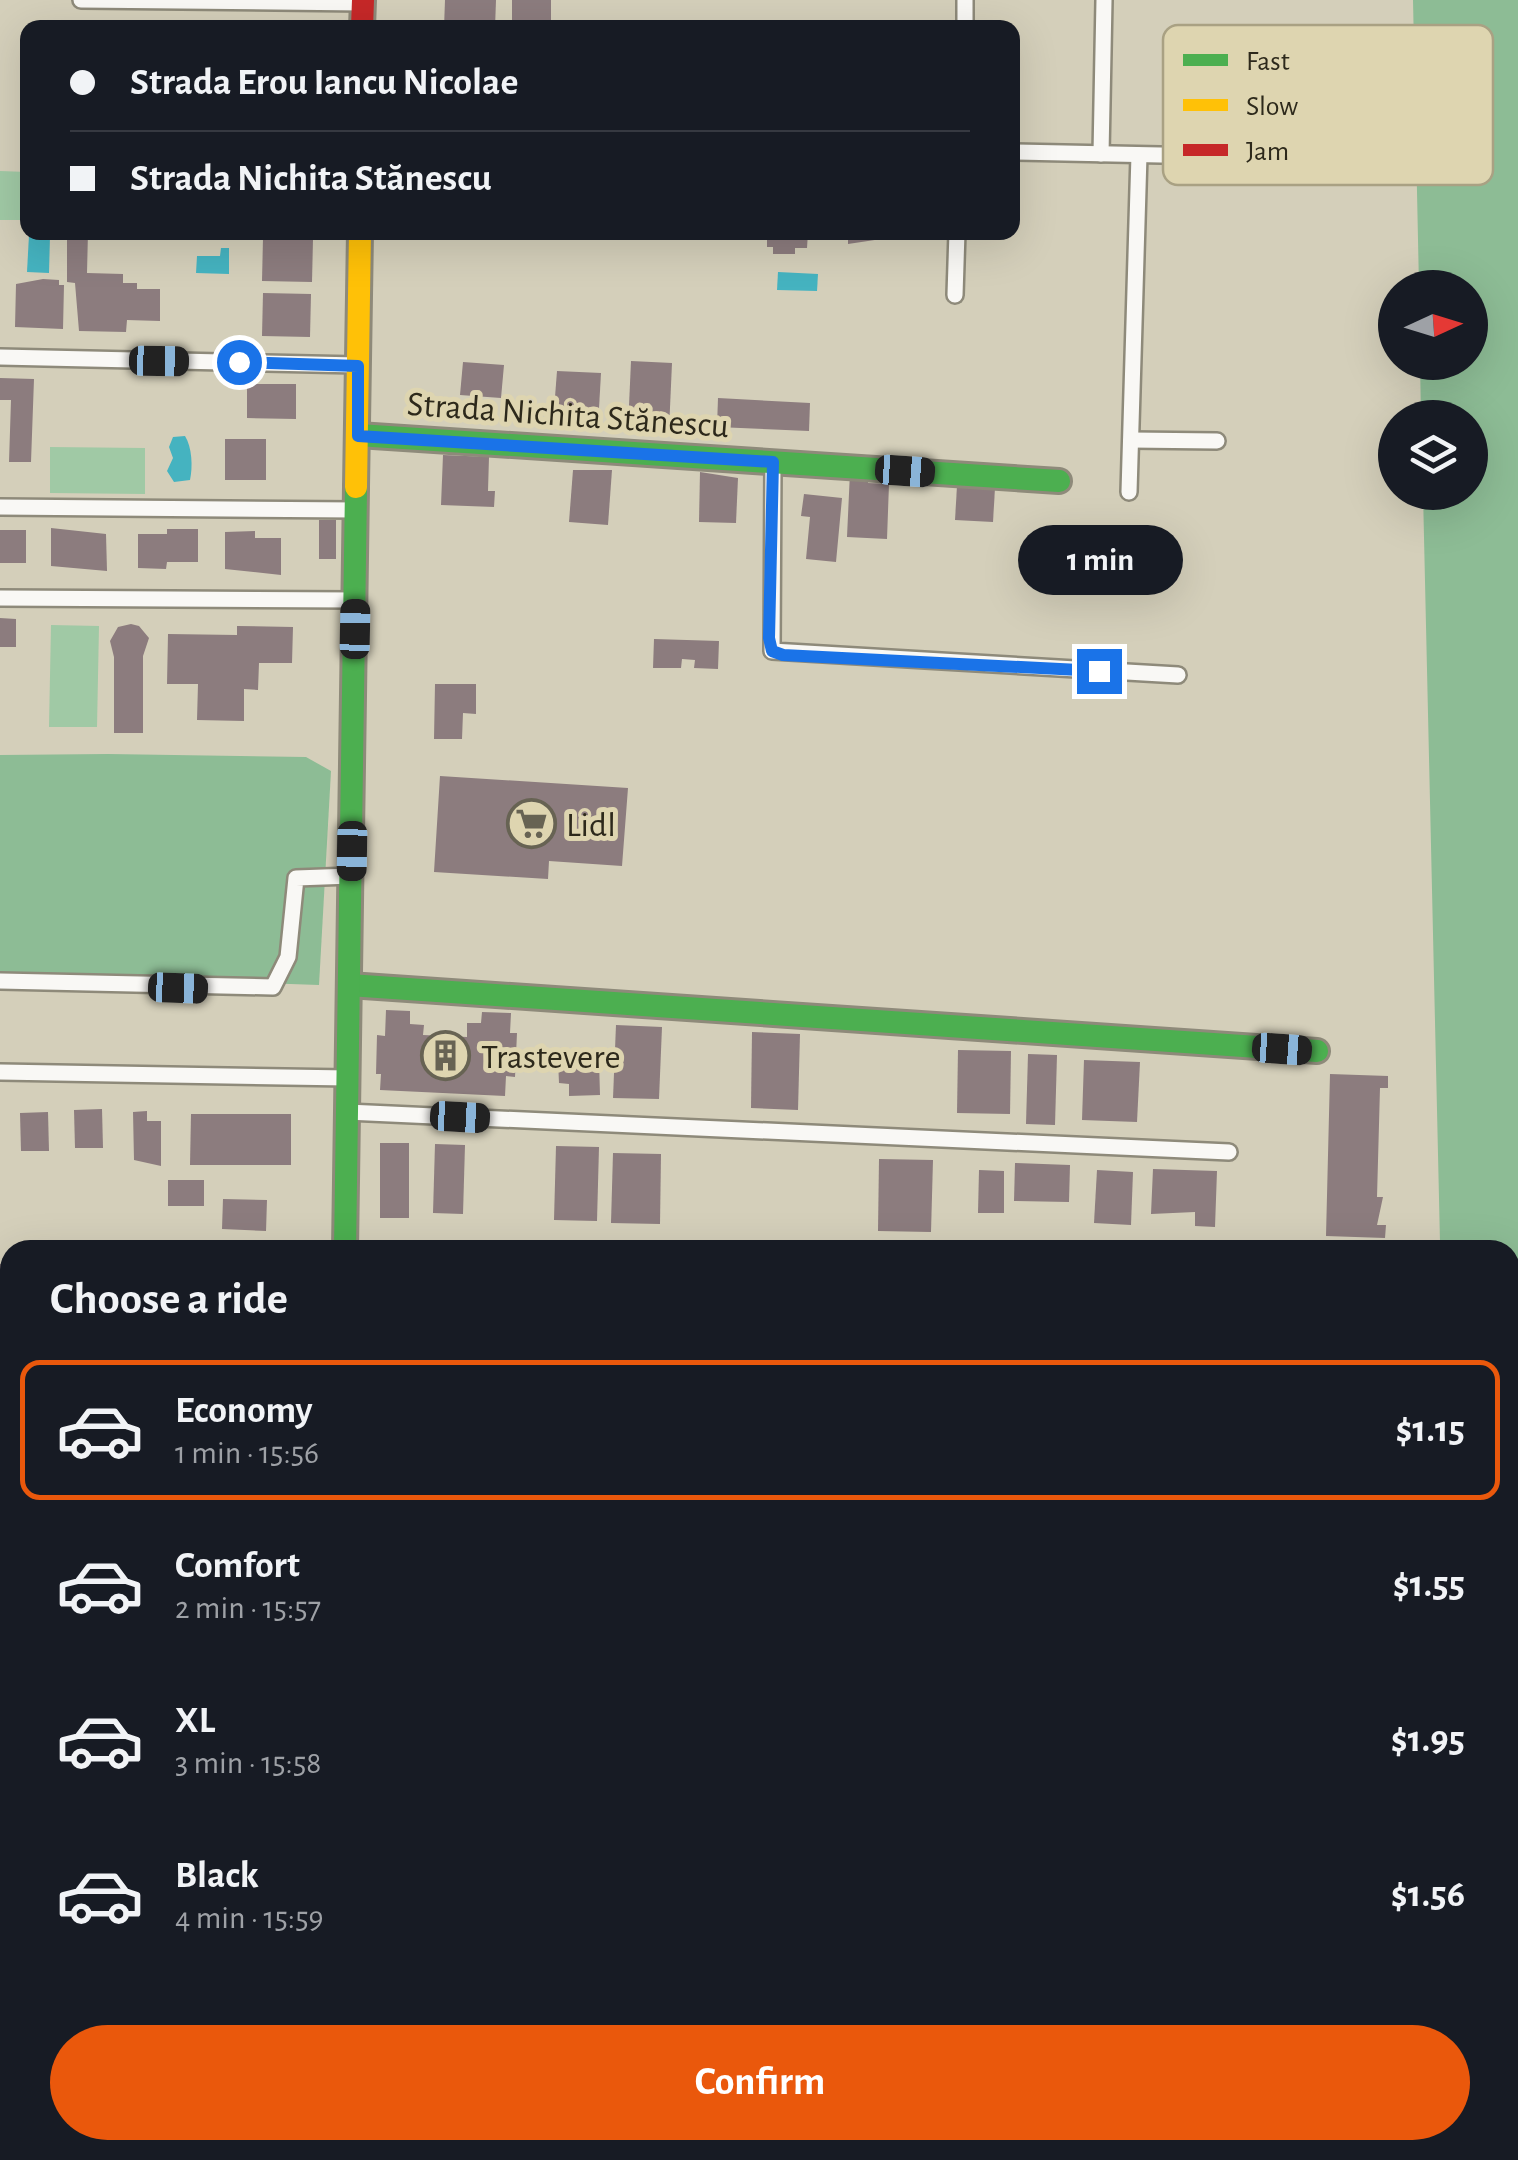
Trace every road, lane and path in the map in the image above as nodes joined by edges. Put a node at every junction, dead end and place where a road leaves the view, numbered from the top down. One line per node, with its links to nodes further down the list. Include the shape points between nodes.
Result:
1 (82, 0): 3 (street)
2 (1104, 0): 5 (street)
3 (363, 2)
4 (1020, 152): 5 (street)
5 (1100, 154): 6 (street)
6 (1139, 155): 7 (street); 14 (street)
7 (1163, 155)
8 (360, 240): 12 (street)
9 (957, 240): 10 (street)
10 (955, 295)
11 (0, 357): 12 (street)
12 (358, 366): 13 (street)
13 (358, 436): 16 (street, Strada Nichita Stănescu); 20 (street)
14 (1131, 440): 15 (street); 18 (street)
15 (1217, 441)
16 (773, 462): 17 (street, Strada Nichita Stănescu); 23 (street, Strada Nichita Stănescu, via 772,651)
17 (1059, 481)
18 (1129, 492)
19 (0, 507): 20 (street)
20 (356, 510): 22 (street)
21 (0, 598): 22 (street)
22 (355, 600): 24 (street)
23 (1178, 676)
24 (351, 876): 25 (street, via 296,878 288,957 273,986); 26 (street)
25 (0, 981)
26 (350, 985): 27 (street); 29 (street)
27 (1317, 1052)
28 (0, 1072): 29 (street)
29 (348, 1078): 30 (street)
30 (347, 1112): 31 (street); 32 (street)
31 (1229, 1152)
32 (345, 1240)

